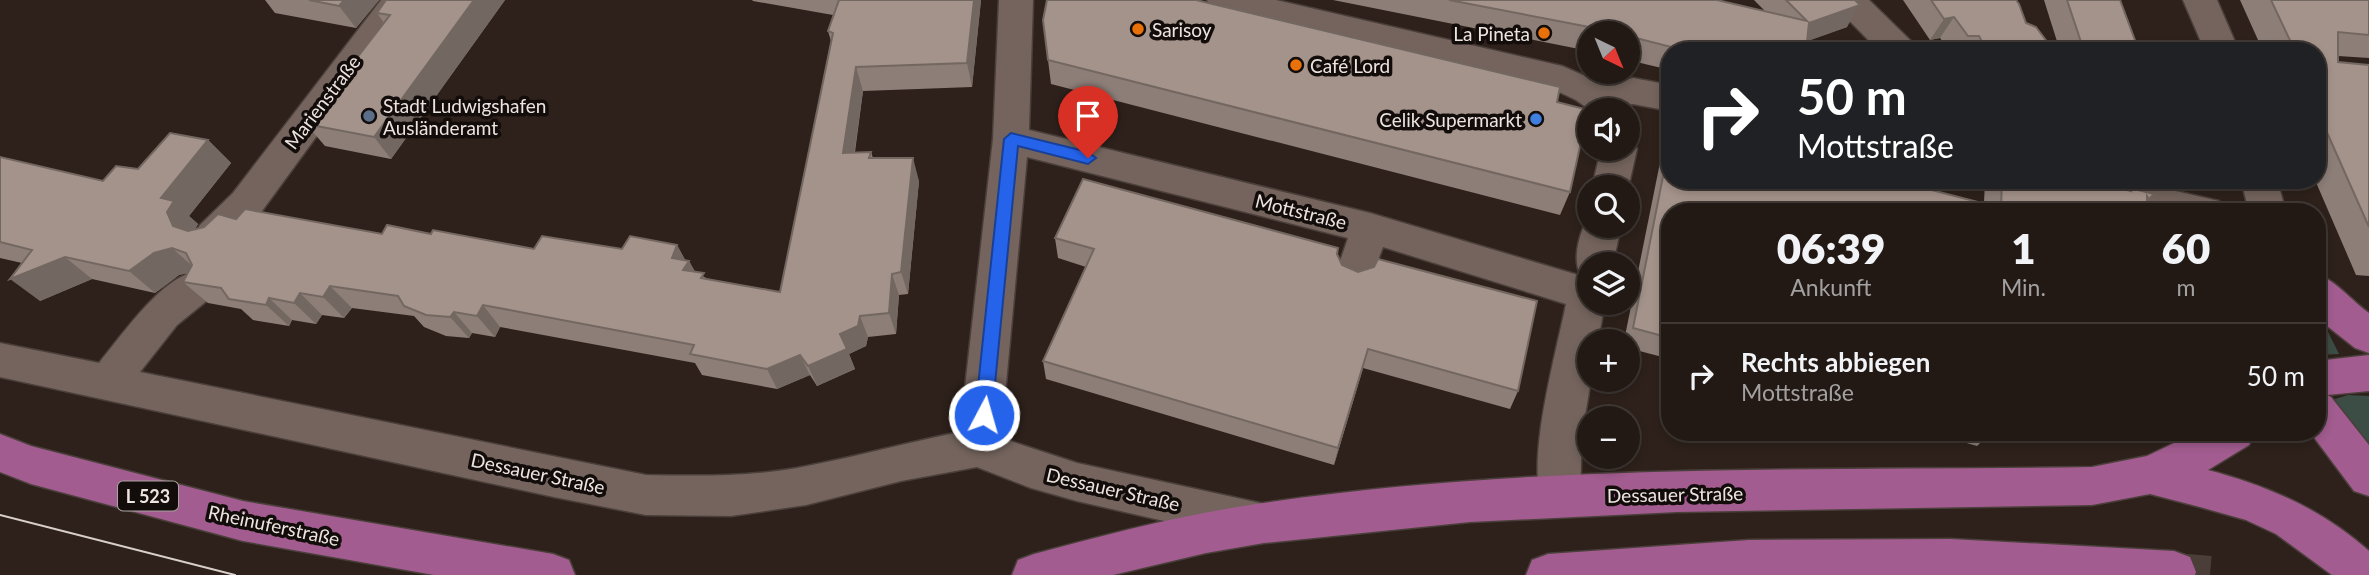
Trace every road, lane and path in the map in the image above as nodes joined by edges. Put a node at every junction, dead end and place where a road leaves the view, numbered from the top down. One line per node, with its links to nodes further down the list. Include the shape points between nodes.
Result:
1 (399, 0): 16 (street, Marienstraße)
2 (1016, 0): 12 (street)
3 (1224, 0): 6 (street)
4 (1849, 0): 7 (street)
5 (2200, 0): 8 (street)
6 (1259, 4): 10 (street, via 1562,79)
7 (1891, 42)
8 (2218, 42)
9 (1661, 96): 11 (street, via 1633,91)
10 (1599, 98)
11 (1618, 98)
12 (1011, 139): 15 (street, Mottstraße); 29 (street)
13 (2100, 189): 14 (street)
14 (2165, 203)
15 (1370, 228): 17 (street); 18 (street, Mottstraße)
16 (223, 238)
17 (1355, 273)
18 (1577, 279)
19 (177, 296): 26 (street)
20 (2326, 301): 22 (main road)
21 (1584, 315): 33 (street, via 1561,434)
22 (2369, 336)
23 (0, 360): 26 (street, Dessauer Straße)
24 (2369, 373): 25 (main road)
25 (2326, 378)
26 (108, 383): 29 (street, Dessauer Straße, via 646,495 731,496 806,486)
27 (2326, 422): 32 (main road)
28 (2219, 441): 31 (main road, Dessauer Straße)
29 (978, 448): 34 (street, Dessauer Straße, via 1077,482)
30 (0, 453): 36 (main road, Rheinuferstraße / L 523, via 243,521)
31 (2150, 475): 33 (main road, Dessauer Straße, via 2092,486); 39 (main road, via 2277,511 2313,531)
32 (2369, 477)
33 (1559, 496): 34 (main road, Dessauer Straße)
34 (1262, 523): 37 (main road)
35 (2174, 572): 38 (main road, via 1951,560 1749,561)
36 (553, 575)
37 (1034, 575)
38 (1548, 575)
39 (2361, 575)

